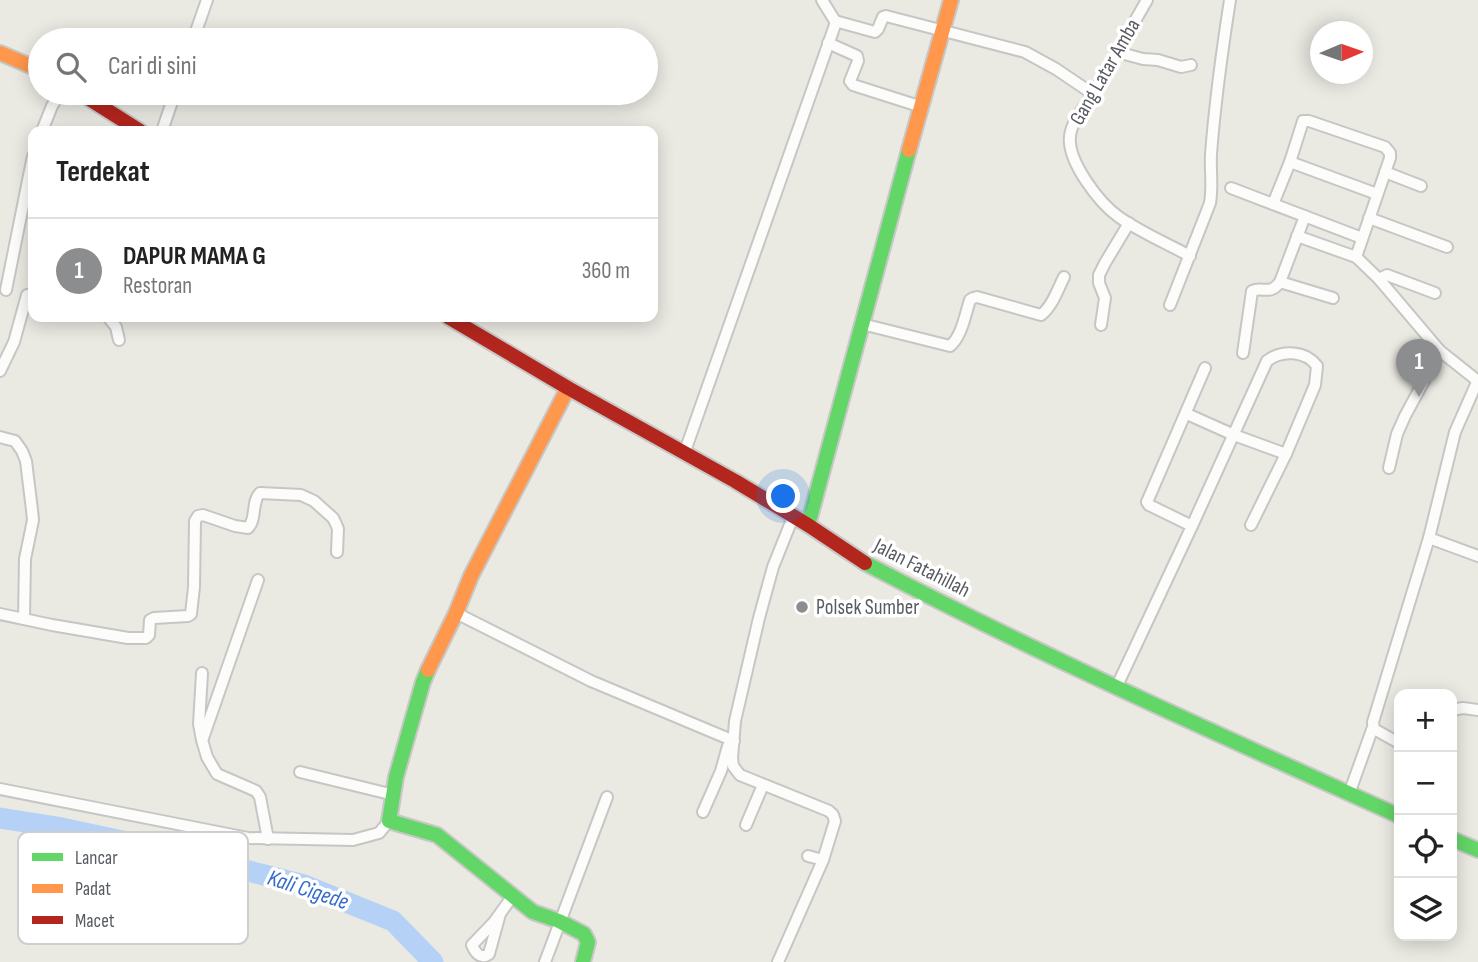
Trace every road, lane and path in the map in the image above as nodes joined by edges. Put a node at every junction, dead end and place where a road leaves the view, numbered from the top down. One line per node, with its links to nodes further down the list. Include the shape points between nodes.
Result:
1 (207, 0): 7 (street)
2 (822, 0): 6 (street)
3 (951, 0): 8 (street)
4 (1147, 0): 10 (street, Gang Latar Amba)
5 (1230, 0): 35 (street, via 1219,69 1212,192)
6 (835, 21): 8 (street, via 875,32 886,16); 9 (street)
7 (197, 28)
8 (942, 31): 14 (street, via 1025,52); 18 (street)
9 (828, 43): 18 (street, via 858,57 850,81 853,85); 60 (street)
10 (1117, 51): 12 (street, via 1181,67); 14 (street, Gang Latar Amba)
11 (0, 53): 13 (street)
12 (1191, 65)
13 (28, 66)
14 (1093, 94): 31 (street, Gang Latar Amba, via 1070,134 1070,149 1107,207)
15 (53, 105): 19 (street)
16 (99, 105): 20 (street)
17 (172, 105): 21 (street)
18 (922, 107): 48 (street)
19 (44, 126)
20 (132, 126)
21 (164, 126)
22 (1290, 162): 23 (street, via 1306,120 1385,147 1390,153); 27 (street); 28 (street)
23 (1385, 172): 25 (street); 27 (street)
24 (28, 178): 40 (street)
25 (1421, 186)
26 (1231, 188): 28 (street)
27 (1377, 194): 30 (street)
28 (1273, 204): 29 (street)
29 (1305, 216): 32 (street); 33 (street)
30 (1369, 218): 33 (street); 34 (street)
31 (1129, 223): 35 (street, Gang Latar Amba); 49 (street, via 1099,275 1105,298)
32 (1297, 236): 36 (street); 39 (street)
33 (1362, 238): 36 (street)
34 (1447, 247)
35 (1189, 256): 45 (street)
36 (1356, 257): 38 (street)
37 (1064, 277): 48 (street, via 1041,315 973,298 950,346)
38 (1379, 279): 41 (street, via 1387,275); 51 (street)
39 (1280, 282): 43 (street); 52 (street, via 1272,290 1252,291)
40 (3, 289): 42 (street)
41 (1435, 293)
42 (28, 295)
43 (1333, 298)
44 (28, 301): 54 (street)
45 (1170, 305)
46 (112, 322): 50 (street)
47 (456, 322): 56 (street, Jalan Fatahillah)
48 (862, 324): 64 (street)
49 (1101, 325)
50 (119, 340)
51 (1440, 351): 55 (street); 62 (street, via 1405,416)
52 (1244, 353)
53 (1205, 368): 57 (street)
54 (0, 371)
55 (1478, 380): 67 (street, via 1455,432)
56 (568, 388): 60 (street, Jalan Fatahillah); 71 (street)
57 (1187, 414): 58 (street); 66 (street, via 1147,502)
58 (1234, 435): 61 (street); 61 (street, via 1268,361 1289,353 1306,356 1317,366 1315,385); 66 (street)
59 (0, 437): 73 (street, via 15,441 22,451 33,510 25,559)
60 (684, 454): 63 (street, Jalan Fatahillah)
61 (1286, 454): 65 (street)
62 (1389, 468)
63 (793, 517): 64 (street, Jalan Fatahillah); 80 (street, via 759,618)
64 (808, 525): 75 (street, Jalan Fatahillah, via 858,559 926,595)
65 (1251, 525)
66 (1192, 526): 75 (street)
67 (1429, 538): 69 (street); 78 (street)
68 (337, 552): 73 (street, via 336,524 314,501 301,495 260,493 248,528 197,517 189,616 154,618 144,638)
69 (1478, 556)
70 (258, 580): 79 (street)
71 (456, 613): 80 (street, via 591,681); 86 (street, via 423,682)
72 (0, 614): 73 (street)
73 (24, 619)
74 (202, 673): 79 (street)
75 (1116, 688): 85 (street, Jalan Fatahillah)
76 (1457, 709): 77 (street)
77 (1478, 710)
78 (1373, 727): 81 (street); 85 (street)
79 (202, 740): 94 (street, via 217,774 260,797)
80 (732, 740): 83 (street, via 733,766 740,775); 88 (street)
81 (1394, 740)
82 (300, 772): 86 (street)
83 (763, 785): 91 (street); 98 (street, via 833,815 835,828)
84 (0, 789): 92 (street)
85 (1349, 794): 89 (street, Jalan Fatahillah)
86 (394, 795): 90 (street)
87 (607, 797): 101 (street)
88 (704, 812)
89 (1397, 815)
90 (389, 821): 94 (street, via 379,833 353,840); 99 (street, via 437,835)
91 (746, 825)
92 (218, 832)
93 (248, 838): 94 (street)
94 (268, 839)
95 (1457, 841): 96 (street)
96 (1477, 847)
97 (808, 856): 98 (street)
98 (823, 860): 104 (street)
99 (512, 897): 100 (street); 101 (street, via 533,912)
100 (500, 914)
101 (559, 921): 102 (street); 103 (street, via 587,937)
102 (545, 962)
103 (583, 962)
104 (778, 962)

